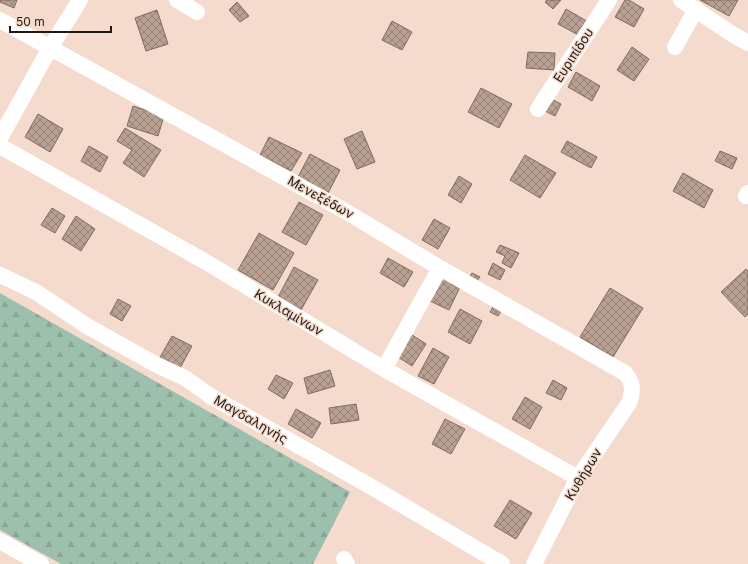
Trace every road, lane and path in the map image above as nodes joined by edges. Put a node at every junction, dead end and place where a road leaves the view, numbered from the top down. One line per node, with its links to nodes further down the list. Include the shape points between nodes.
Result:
1 (80, 0): 10 (street)
2 (177, 0): 6 (street)
3 (608, 0): 11 (street, Ευριπίδου)
4 (681, 0): 5 (street)
5 (696, 9): 8 (street); 9 (street)
6 (197, 12)
7 (0, 20): 10 (street, Μενεξέδων)
8 (748, 43)
9 (676, 47)
10 (50, 48): 12 (street); 14 (street, Μενεξέδων, via 345,210)
11 (538, 109)
12 (0, 138)
13 (0, 146): 16 (street, Κυκλαμίνων, via 206,262)
14 (440, 268): 16 (street); 17 (street, Μενεξέδων, via 625,373)
15 (0, 275): 21 (street, Μαγδαληνής, via 36,292 94,330 185,378 212,397)
16 (384, 370): 18 (street, Κυκλαμίνων)
17 (632, 385): 18 (street, Κυθήρων, via 628,403)
18 (578, 478): 22 (street, Κυθήρων)
19 (0, 541): 20 (street)
20 (41, 564)
21 (502, 564)
22 (534, 564)

